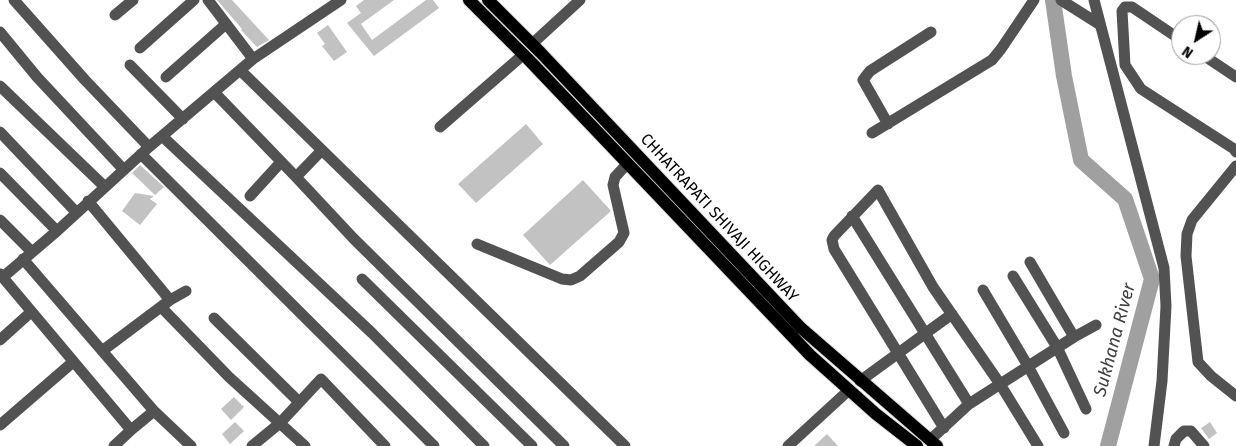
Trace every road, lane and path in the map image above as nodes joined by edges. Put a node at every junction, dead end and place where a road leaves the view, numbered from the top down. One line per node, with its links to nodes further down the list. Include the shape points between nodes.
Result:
1 (14, 0): 36 (street)
2 (194, 0): 19 (street)
3 (208, 0): 13 (street)
4 (341, 0): 21 (street)
5 (469, 0): 20 (main road, CHHATRAPATI SHIVAJI HIGHWAY)
6 (488, 0): 18 (main road, CHHATRAPATI SHIVAJI HIGHWAY)
7 (580, 0): 18 (street)
8 (1034, 0): 30 (street, via 992,60)
9 (1062, 0): 14 (street)
10 (1094, 0): 14 (street)
11 (129, 1): 12 (street)
12 (115, 15)
13 (226, 24): 21 (street); 25 (street)
14 (1099, 24): 99 (street, via 1164,268 1162,381)
15 (0, 32): 41 (street, via 37,77)
16 (931, 32): 30 (street, via 870,71 863,80)
17 (1171, 33): 37 (street, via 1132,7 1125,7 1122,11 1125,65 1141,89)
18 (532, 44): 72 (main road, CHHATRAPATI SHIVAJI HIGHWAY, via 801,328)
19 (140, 48)
20 (524, 54): 31 (street); 39 (main road, CHHATRAPATI SHIVAJI HIGHWAY)
21 (253, 59): 24 (street)
22 (130, 65): 29 (street)
23 (1218, 65): 26 (street)
24 (240, 70): 28 (street); 35 (street)
25 (166, 77)
26 (1236, 77)
27 (1, 89): 44 (street)
28 (214, 92): 29 (street); 38 (street)
29 (183, 119): 34 (street)
30 (888, 124): 33 (street)
31 (440, 127)
32 (0, 132): 47 (street)
33 (872, 133)
34 (162, 136): 36 (street); 92 (street, via 372,333)
35 (322, 150): 43 (street); 95 (street)
36 (145, 151): 41 (street); 91 (street)
37 (1236, 152)
38 (281, 162): 43 (street); 45 (street)
39 (627, 164): 51 (street, via 615,176 613,185 624,233 619,242 580,276 562,279); 74 (main road, CHHATRAPATI SHIVAJI HIGHWAY, via 810,355)
40 (1236, 166): 75 (street, via 1192,220 1187,234 1186,256 1198,362)
41 (124, 170): 44 (street)
42 (0, 173): 50 (street)
43 (296, 177): 94 (street, via 354,239)
44 (105, 187): 46 (street)
45 (250, 196)
46 (88, 201): 47 (street); 59 (street)
47 (76, 212): 50 (street)
48 (852, 216): 61 (street, via 878,190); 64 (street); 69 (street, via 834,236 834,250)
49 (0, 220): 52 (street)
50 (57, 231): 52 (street)
51 (478, 244)
52 (27, 256): 56 (street); 68 (street)
53 (1030, 262): 65 (street)
54 (1013, 276): 67 (street)
55 (362, 279): 93 (street)
56 (3, 281): 60 (street)
57 (983, 290): 71 (street)
58 (186, 291): 59 (street)
59 (165, 304): 68 (street); 80 (street, via 229,376)
60 (31, 312): 66 (street); 70 (street)
61 (952, 314): 64 (street); 73 (street)
62 (214, 318): 76 (street)
63 (1096, 324): 65 (street)
64 (925, 333): 69 (street); 77 (street)
65 (1074, 336): 67 (street)
66 (0, 340)
67 (1057, 347): 71 (street); 78 (street)
68 (102, 351): 79 (street)
69 (897, 354): 72 (street); 82 (street)
70 (74, 362): 81 (street); 83 (street)
71 (1028, 366): 73 (street); 84 (street)
72 (860, 380): 85 (main road, CHHATRAPATI SHIVAJI HIGHWAY)
73 (1000, 384): 77 (street); 98 (street)
74 (849, 390): 96 (street); 97 (main road, CHHATRAPATI SHIVAJI HIGHWAY)
75 (1236, 396)
76 (299, 402): 80 (street); 90 (street, via 321,378)
77 (969, 404): 82 (street)
78 (1086, 409)
79 (154, 411): 83 (street); 87 (street)
80 (280, 423): 88 (street); 89 (street)
81 (0, 425)
82 (944, 428): 85 (street)
83 (131, 430): 86 (street)
84 (1064, 433)
85 (934, 443)
86 (114, 446)
87 (191, 446)
88 (252, 446)
89 (305, 446)
90 (385, 446)
91 (434, 446)
92 (484, 446)
93 (532, 446)
94 (564, 446)
95 (625, 446)
96 (788, 446)
97 (917, 446)
98 (1038, 446)
99 (1154, 446)
100 (1174, 446): 101 (street, via 1184,431 1191,431)
101 (1204, 446)

